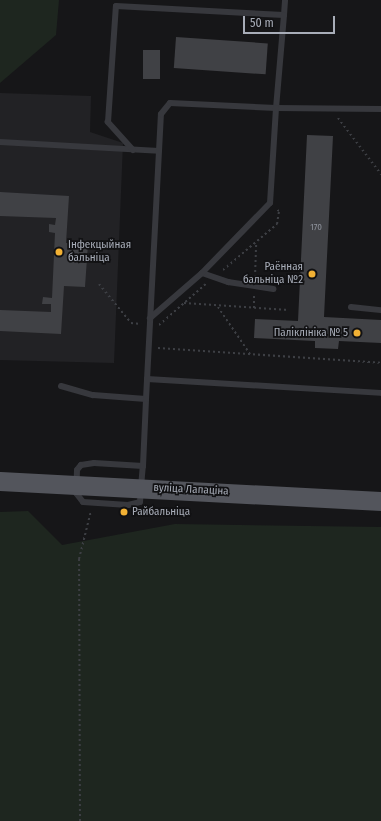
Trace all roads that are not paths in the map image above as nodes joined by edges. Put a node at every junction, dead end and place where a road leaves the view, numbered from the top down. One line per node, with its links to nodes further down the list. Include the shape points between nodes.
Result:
1 (285, 0): 3 (lane)
2 (116, 3): 3 (lane); 7 (lane, via 108,122)
3 (284, 15): 4 (lane)
4 (276, 108): 5 (lane); 8 (lane, via 170,103 161,114); 9 (lane, via 270,203)
5 (381, 109)
6 (0, 142): 7 (lane)
7 (133, 150): 8 (lane)
8 (159, 151): 13 (lane)
9 (202, 273): 10 (lane, via 228,282); 13 (lane)
10 (273, 289)
11 (351, 307): 12 (lane)
12 (381, 310)
13 (150, 321): 14 (lane)
14 (147, 379): 16 (lane); 17 (lane)
15 (61, 386): 17 (lane, via 93,395)
16 (381, 393)
17 (146, 399): 18 (lane)
18 (142, 466): 20 (lane, via 94,463 81,465 77,470); 21 (lane)
19 (0, 481): 20 (main road, вуліца Лапаціна)
20 (76, 486): 21 (main road, вуліца Лапаціна); 21 (lane, via 76,493 83,502 128,505 140,502)
21 (141, 487): 22 (main road, вуліца Лапаціна)
22 (381, 501)

